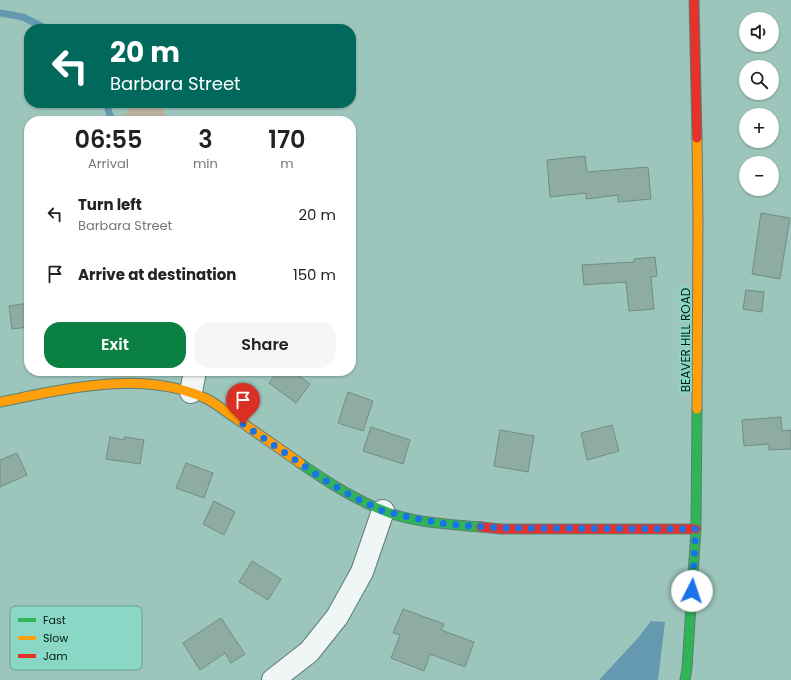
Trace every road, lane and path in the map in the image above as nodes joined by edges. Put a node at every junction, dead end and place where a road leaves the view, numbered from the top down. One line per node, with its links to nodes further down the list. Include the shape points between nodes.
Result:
1 (694, 0): 6 (street, BEAVER HILL ROAD, via 698,218)
2 (194, 376): 3 (street)
3 (191, 392): 4 (street, via 167,386 110,385 50,392); 5 (street, via 209,400 327,482)
4 (0, 402)
5 (383, 511): 6 (street, via 446,524 501,528); 7 (street, via 362,572 338,617 309,652)
6 (696, 529): 8 (street, BEAVER HILL ROAD)
7 (273, 680)
8 (685, 680)

